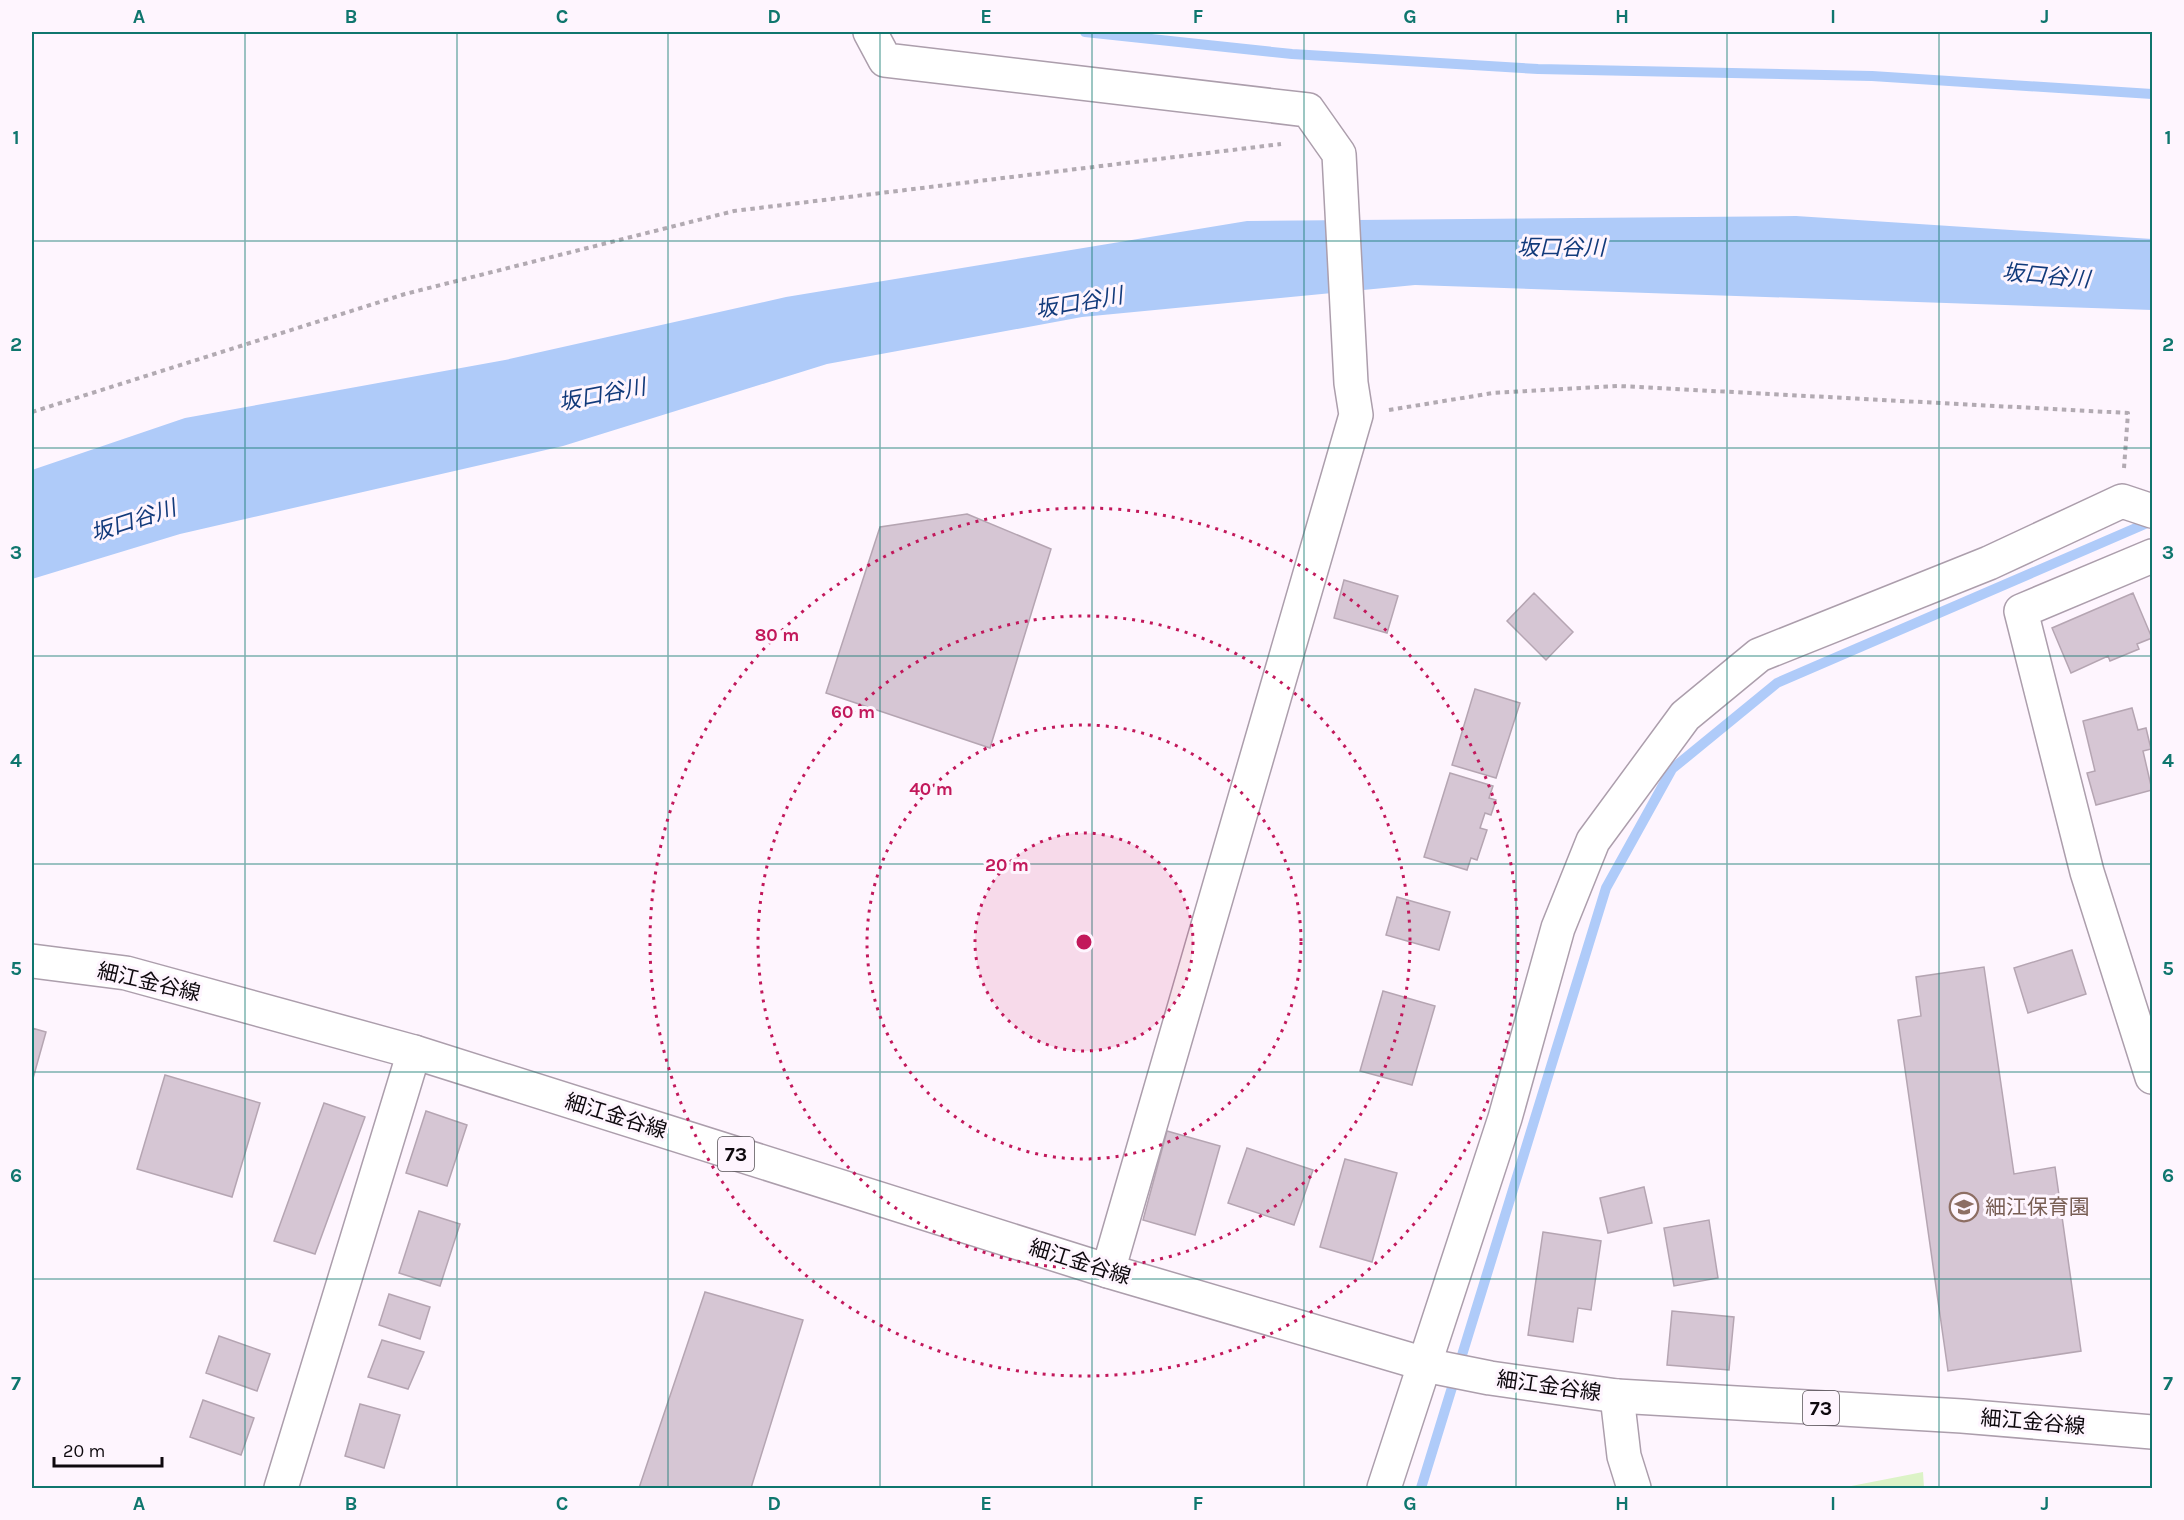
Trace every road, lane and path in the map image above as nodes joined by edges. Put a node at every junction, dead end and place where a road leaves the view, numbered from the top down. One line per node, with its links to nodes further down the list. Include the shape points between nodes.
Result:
1 (870, 32): 2 (street, via 885,60 1308,110)
2 (1334, 146): 3 (path, via 734,211 405,294); 4 (street, via 1350,383)
3 (32, 412)
4 (1356, 415): 5 (path, via 1493,393 1619,386 2128,413); 10 (street)
5 (2137, 506): 11 (street, via 1759,655 1685,716 1593,841 1558,928)
6 (2152, 556): 9 (street, via 2021,611 2088,872)
7 (32, 961): 8 (street, 細江金谷線 / 73, via 126,974)
8 (414, 1052): 10 (street, 細江金谷線 / 73); 14 (street)
9 (2152, 1077)
10 (1108, 1271): 11 (street, 細江金谷線 / 73)
11 (1430, 1365): 12 (street, 細江金谷線 / 73, via 1490,1378); 15 (street)
12 (1617, 1396): 13 (street, 細江金谷線 / 73, via 1962,1416); 16 (street, via 1624,1456)
13 (2152, 1432)
14 (281, 1488)
15 (1384, 1488)
16 (1634, 1488)

